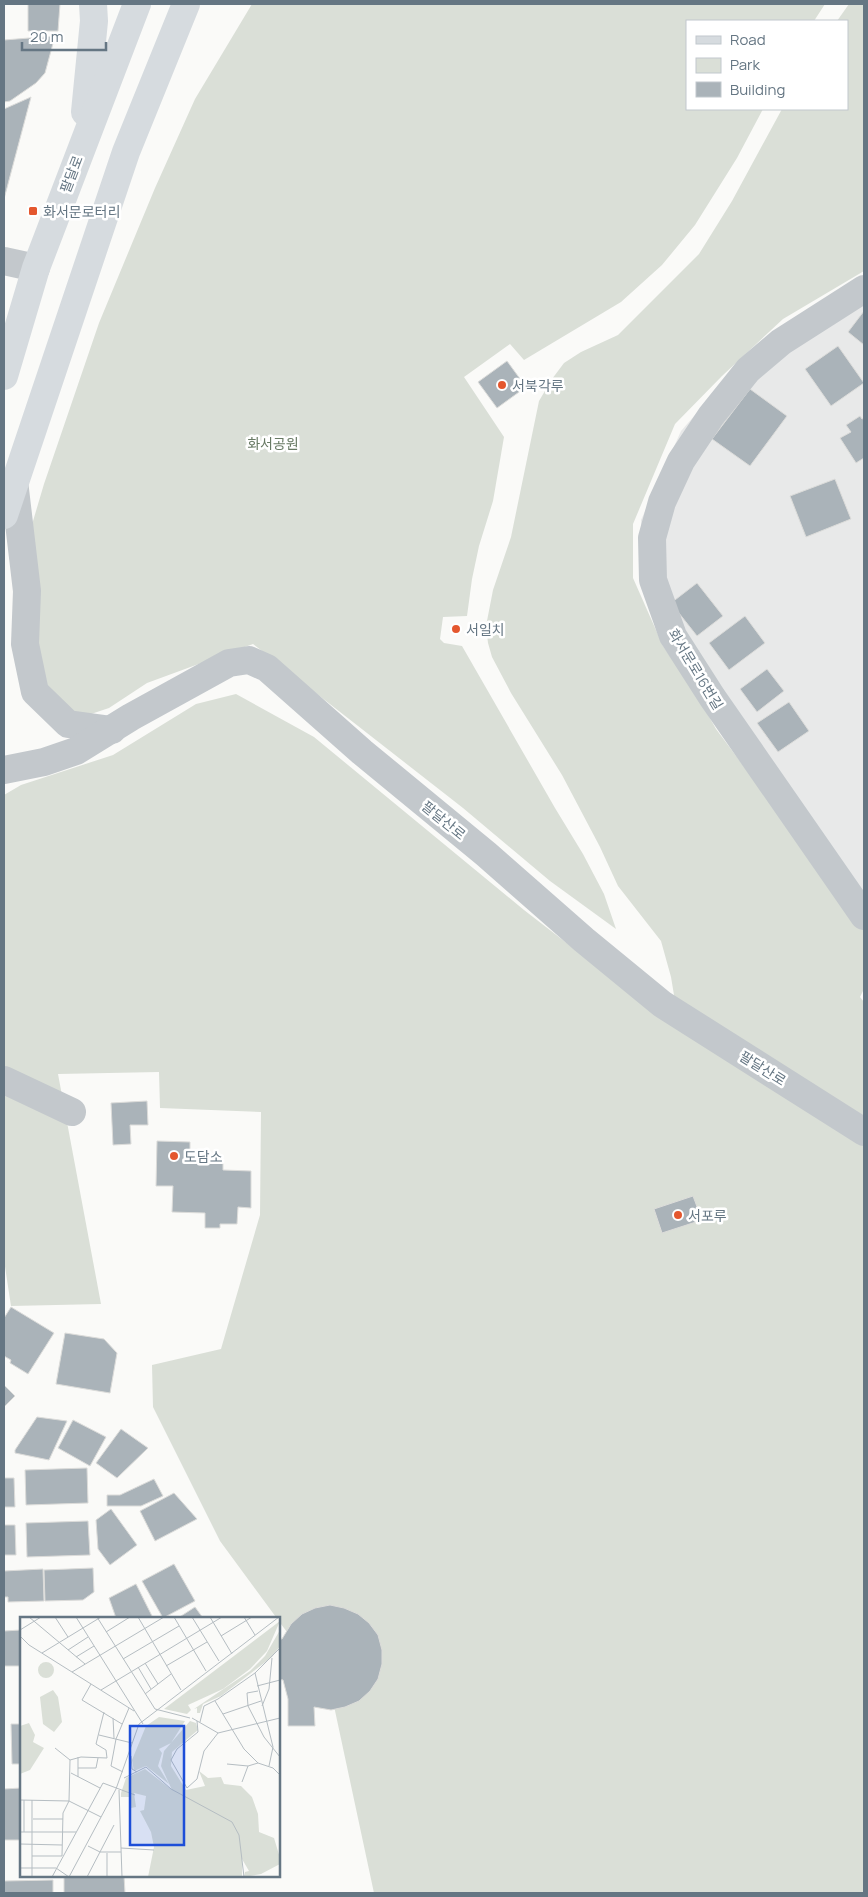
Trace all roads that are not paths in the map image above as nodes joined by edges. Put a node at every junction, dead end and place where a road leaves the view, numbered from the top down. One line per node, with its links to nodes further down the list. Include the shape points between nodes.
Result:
1 (93, 4): 4 (main road)
2 (137, 4): 4 (main road, 팔달로)
3 (186, 4): 9 (main road, via 126,152)
4 (82, 147): 6 (main road, 팔달로)
5 (4, 260): 6 (street)
6 (36, 268): 8 (main road, 팔달로)
7 (864, 289): 13 (street, 화서문로16번길, via 781,342 748,370 681,460 662,502 652,538 653,580 673,636)
8 (4, 376)
9 (14, 481): 10 (main road); 11 (street, via 26,591 25,644 35,692 68,724)
10 (4, 515)
11 (112, 730): 12 (street, 팔달산로, via 76,751); 16 (street, 팔달산로, via 229,663 249,660 267,668 662,1004)
12 (4, 770)
13 (864, 916)
14 (4, 1080): 15 (street)
15 (72, 1112)
16 (864, 1132)

